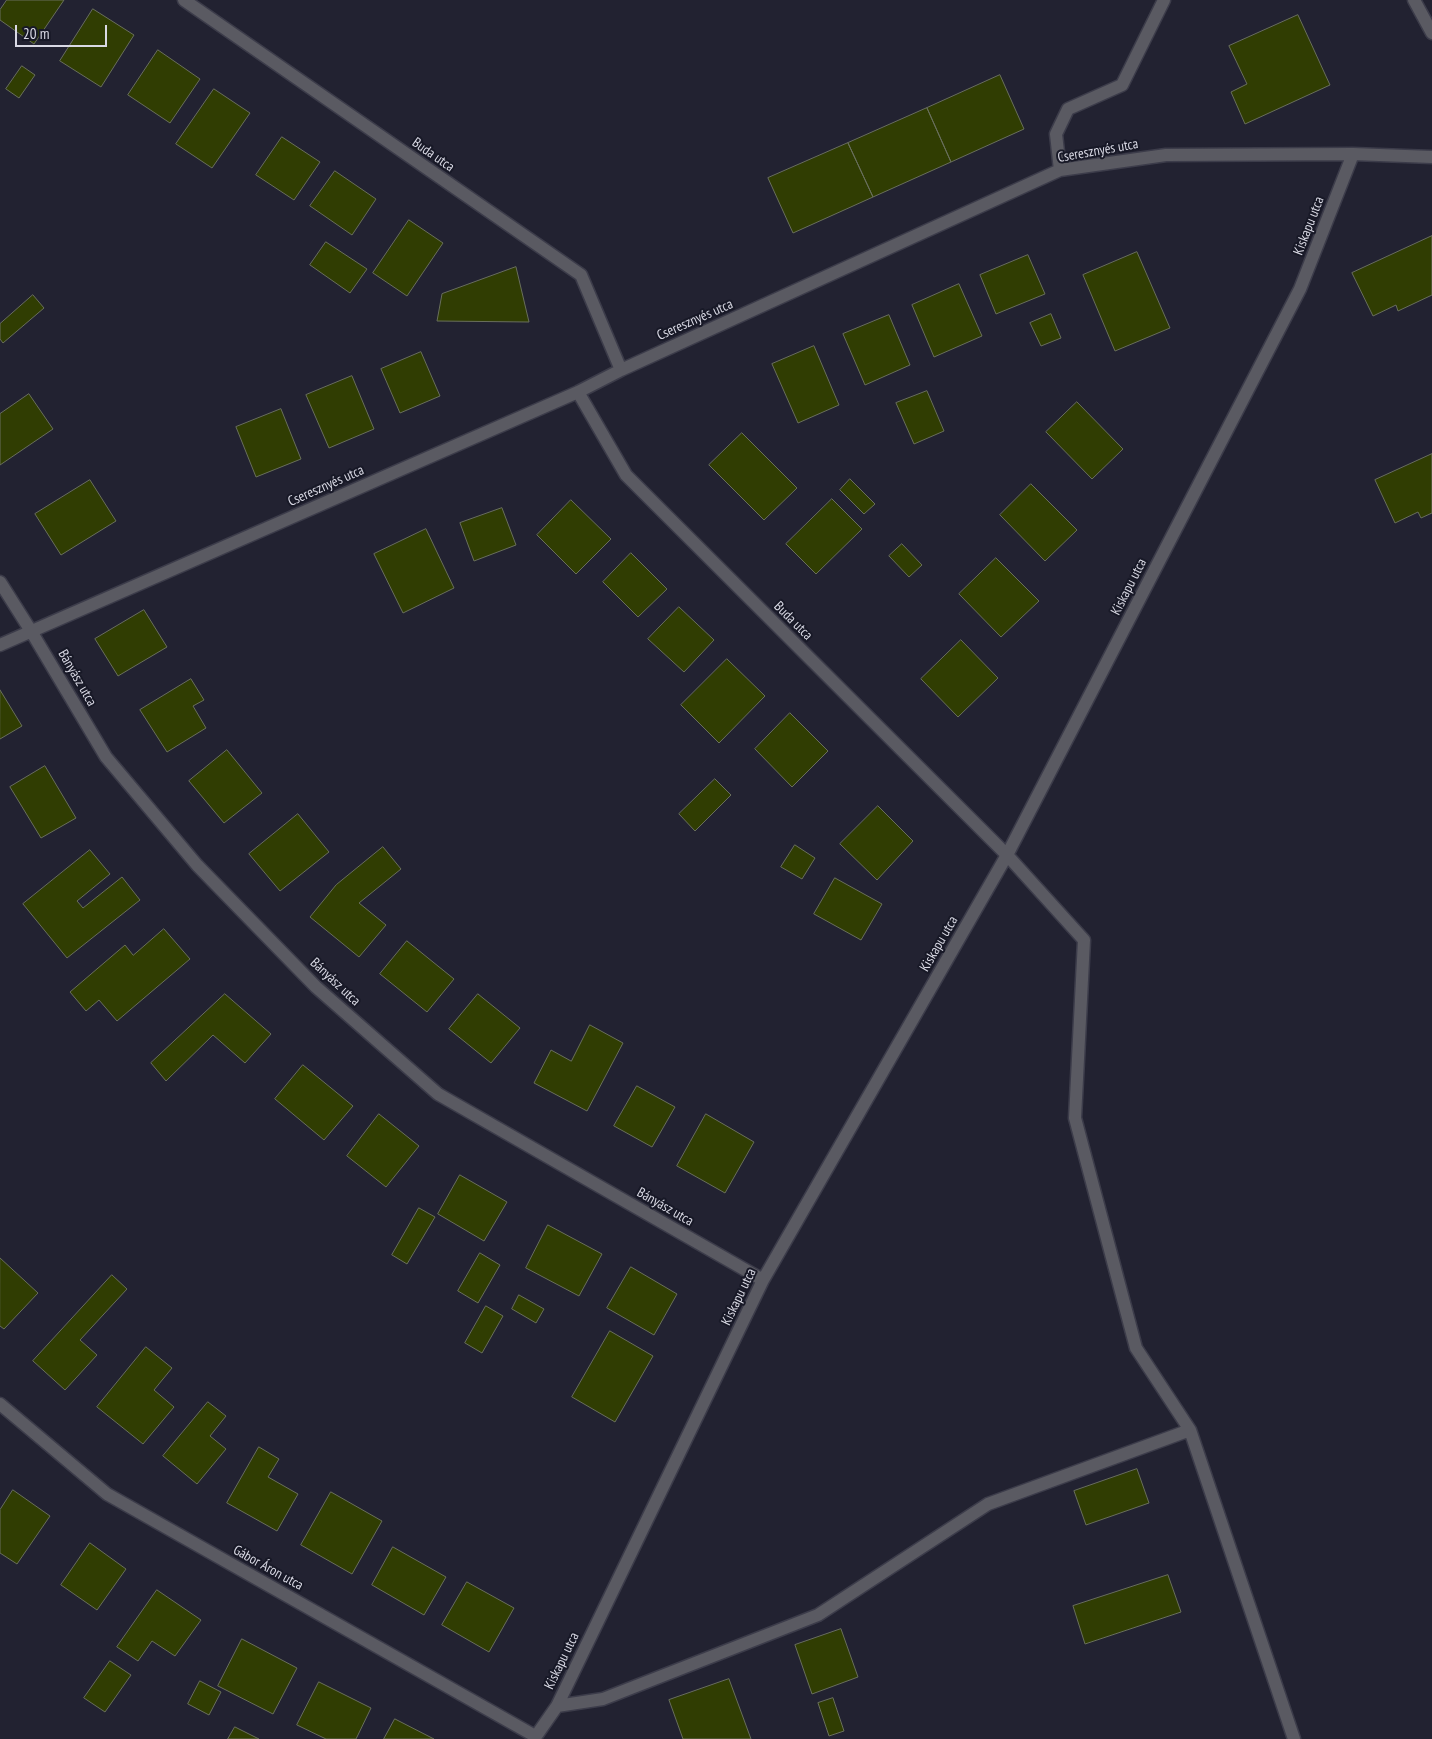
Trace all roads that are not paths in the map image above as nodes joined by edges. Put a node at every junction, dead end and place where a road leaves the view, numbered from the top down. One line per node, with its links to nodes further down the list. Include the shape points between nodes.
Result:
1 (184, 0): 8 (street, Buda utca, via 581,276)
2 (1164, 0): 7 (street, via 1122,85 1068,109 1056,134)
3 (1414, 0): 4 (street)
4 (1432, 33)
5 (1352, 154): 6 (street, Cseresznyés utca); 7 (street, Cseresznyés utca, via 1166,155); 13 (street, Kiskapu utca, via 1300,288)
6 (1432, 157)
7 (1060, 170): 8 (street, Cseresznyés utca)
8 (621, 370): 9 (street, Cseresznyés utca)
9 (578, 392): 11 (street, Cseresznyés utca); 13 (street, Buda utca, via 626,475)
10 (0, 582): 11 (street, Bányász utca)
11 (31, 631): 12 (street, Cseresznyés utca); 14 (street, Bányász utca, via 106,757 197,865 316,987 438,1094)
12 (0, 645)
13 (1007, 855): 14 (street, Kiskapu utca); 16 (street, Buda utca, via 1084,940 1075,1118 1136,1348)
14 (764, 1280): 17 (street, Kiskapu utca)
15 (0, 1404): 18 (street, Gábor Áron utca, via 107,1494)
16 (1190, 1430): 17 (street, via 988,1504 818,1615 604,1699); 19 (street, Buda utca)
17 (557, 1706): 18 (street, Kiskapu utca)
18 (535, 1738)
19 (1294, 1739)

